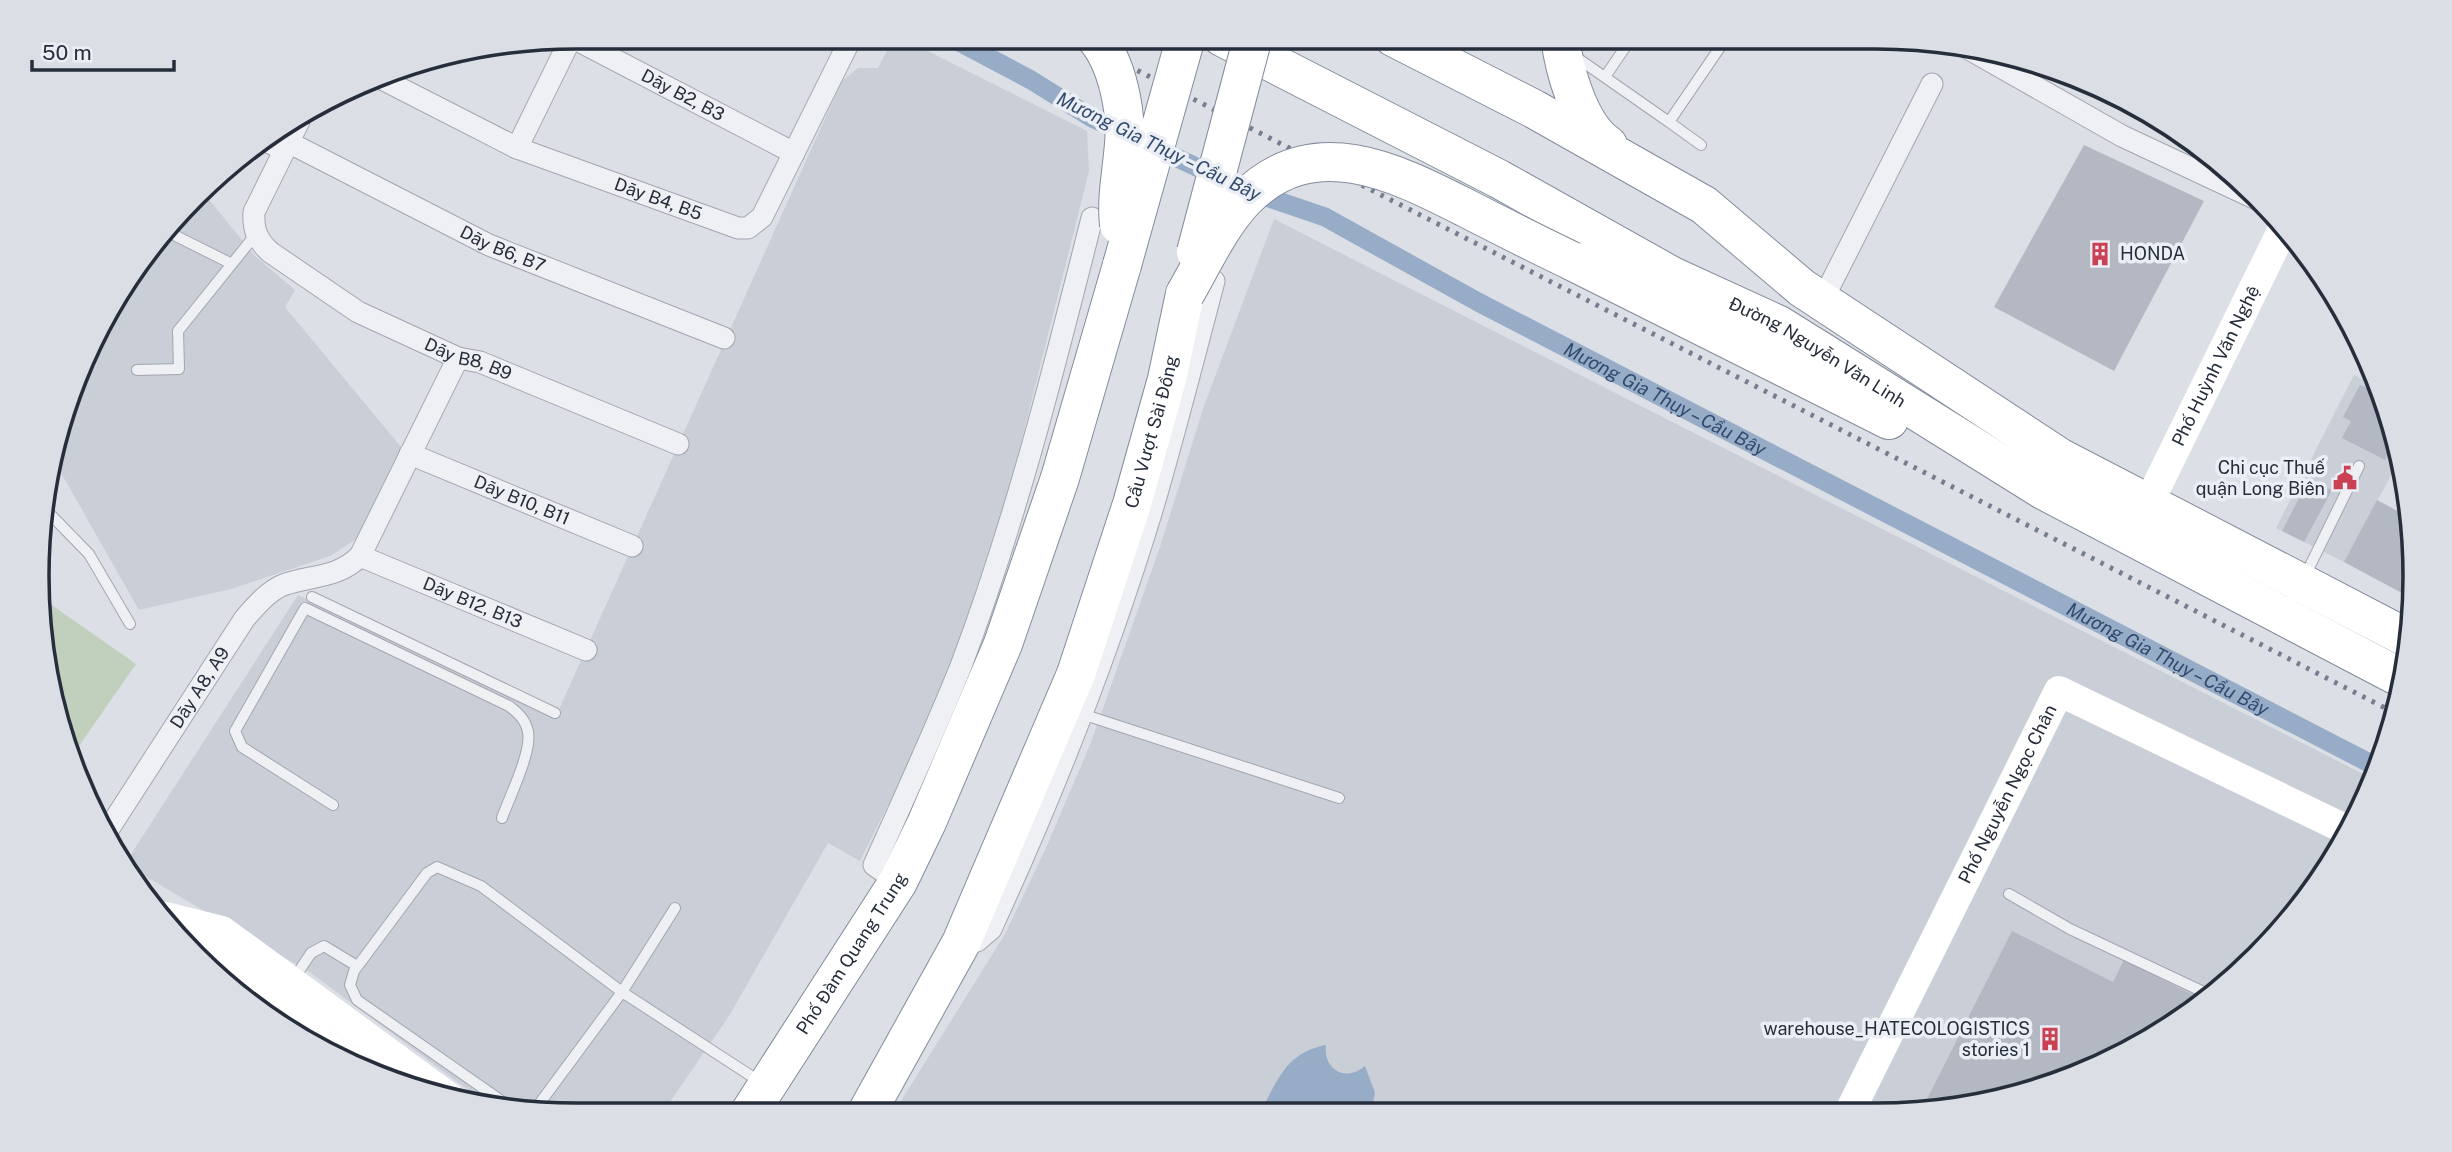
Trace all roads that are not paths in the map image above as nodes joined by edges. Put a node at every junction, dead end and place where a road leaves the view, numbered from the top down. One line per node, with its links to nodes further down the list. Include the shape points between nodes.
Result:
1 (565, 49): 22 (street)
2 (592, 49): 23 (street, Dãy B2, B3)
3 (837, 49): 23 (street, Dãy B4, B5)
4 (1103, 49): 31 (highway, bridge, via 1118,87 1125,141 1117,206)
5 (1183, 49): 31 (highway, bridge)
6 (1245, 49): 40 (highway, Đường Nguyễn Văn Linh, via 1499,179 1672,276 1779,325)
7 (1250, 49): 32 (highway, Cầu Vượt Sài Đồng, bridge)
8 (1416, 49): 24 (highway)
9 (1562, 49): 24 (highway, via 1581,111 1602,142)
10 (1570, 49): 14 (lane)
11 (1624, 49): 14 (lane)
12 (1719, 49): 17 (lane)
13 (1992, 62): 25 (street, via 2122,136)
14 (1605, 77): 17 (lane)
15 (390, 83): 22 (street, Dãy B4, B5)
16 (1932, 84): 33 (street)
17 (1670, 122): 20 (lane)
18 (294, 131): 21 (street)
19 (276, 143): 21 (street, Dãy B6, B7)
20 (1701, 145)
21 (286, 146): 27 (street, via 254,212); 34 (street, Dãy B6, B7, via 472,238)
22 (517, 148): 23 (street, Dãy B4, B5, via 738,228 748,228 762,217)
23 (794, 153)
24 (1665, 183): 33 (highway, via 1704,205)
25 (2231, 187)
26 (1093, 218): 60 (street, via 999,558 929,743 874,865)
27 (256, 234): 30 (lane); 35 (street, Dãy B8, B9, via 270,252 358,312)
28 (175, 235): 30 (lane)
29 (2279, 237): 41 (street, Phố Huỳnh Văn Nghệ)
30 (232, 264): 36 (lane, via 178,331 179,369)
31 (1122, 265): 60 (highway, Phố Đàm Quang Trung, via 1060,478 1008,631)
32 (1200, 288): 40 (highway, bridge, via 1222,231 1245,200 1274,176 1312,163 1357,163 1403,176 1984,469); 54 (street, via 1152,508); 64 (highway, Cầu Vượt Sài Đồng, via 1167,379 1076,674)
33 (1822, 302): 41 (highway, via 2059,457)
34 (724, 338)
35 (458, 359): 37 (street, Dãy B8, B9, via 480,362); 38 (street)
36 (137, 370)
37 (678, 444)
38 (410, 454): 43 (street, Dãy B10, B11); 44 (street)
39 (2359, 466): 46 (lane)
40 (2043, 490): 52 (highway, Đường Nguyễn Văn Linh)
41 (2148, 505): 46 (highway)
42 (53, 517): 49 (lane, via 89,554)
43 (632, 547)
44 (360, 556): 45 (street, Dãy A8, A9); 51 (street, Dãy B12, B13)
45 (323, 577): 47 (lane); 58 (street, Dãy A8, A9, via 283,585 262,598)
46 (2301, 583): 50 (highway)
47 (312, 597): 48 (lane); 53 (lane)
48 (305, 608): 56 (lane, via 235,731 242,747); 57 (lane, via 509,706 522,717 529,733 527,748)
49 (130, 624)
50 (2399, 634)
51 (586, 650)
52 (2394, 674)
53 (555, 713)
54 (1082, 714): 55 (lane); 64 (street, via 991,929 976,942)
55 (1339, 798)
56 (333, 805)
57 (502, 818)
58 (111, 824)
59 (2339, 826): 77 (street, Phố Nguyễn Ngọc Chân, via 2059,691)
60 (898, 882): 74 (highway, Phố Đàm Quang Trung)
61 (2009, 894): 68 (lane, via 2070,929)
62 (675, 908): 69 (lane)
63 (177, 920): 67 (street, via 222,931)
64 (961, 943): 76 (highway)
65 (221, 965): 70 (street)
66 (358, 966): 67 (lane, via 324,946 311,953); 69 (lane, via 437,867 481,886); 73 (lane, via 350,985 357,1000)
67 (291, 982): 70 (street)
68 (2201, 991)
69 (622, 992): 74 (lane); 75 (lane)
70 (309, 1019): 71 (street); 72 (street)
71 (335, 1045)
72 (411, 1076)
73 (495, 1096)
74 (758, 1101)
75 (545, 1102)
76 (872, 1103)
77 (1854, 1103)

